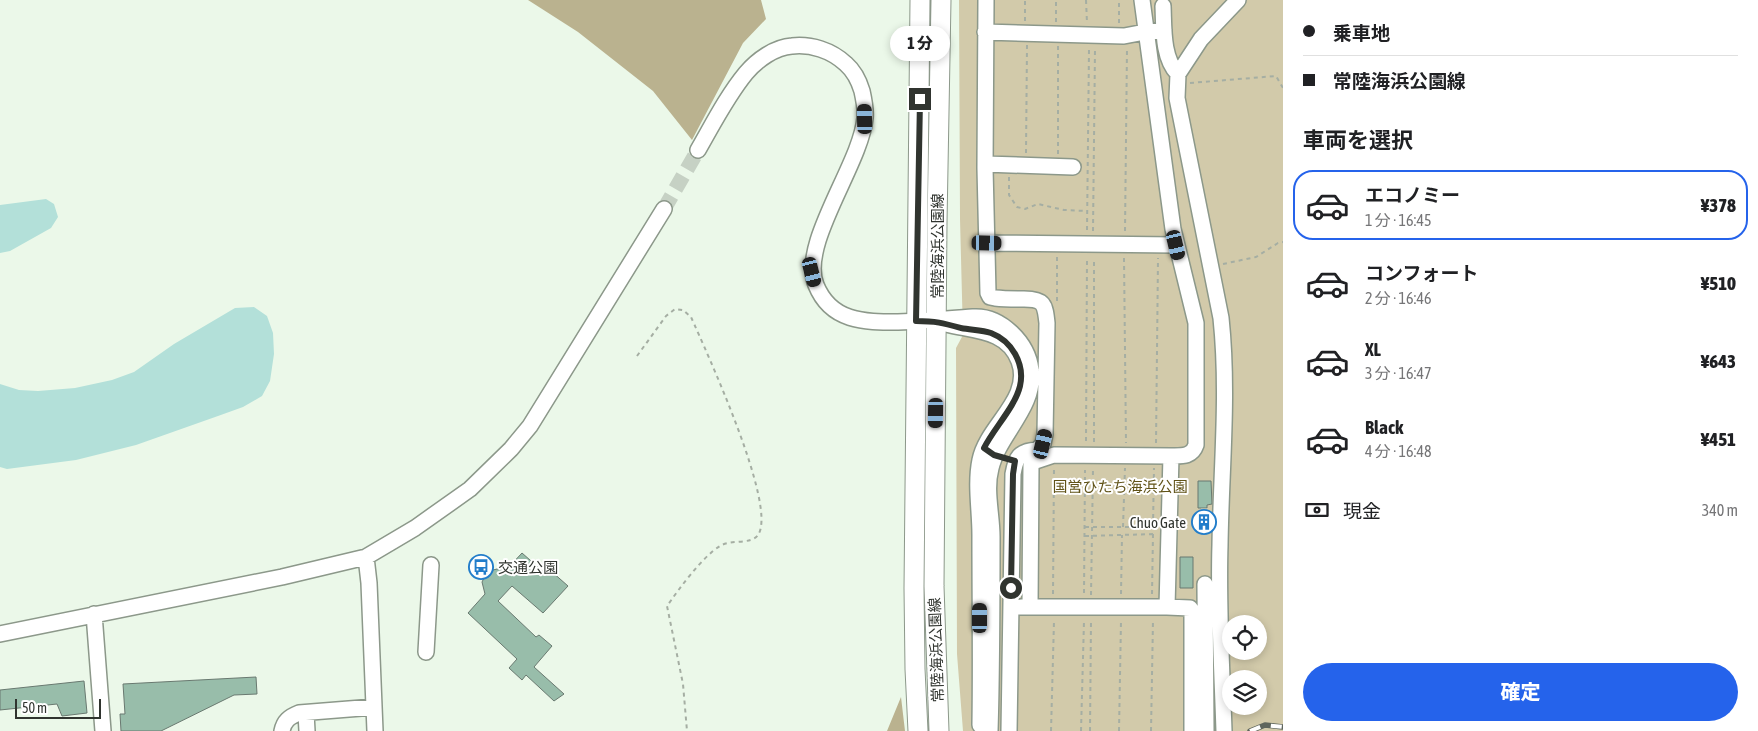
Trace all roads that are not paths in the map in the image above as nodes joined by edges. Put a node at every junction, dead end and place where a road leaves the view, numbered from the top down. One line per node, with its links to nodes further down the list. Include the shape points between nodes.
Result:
1 (920, 0): 17 (main road, 常陸海浜公園線)
2 (941, 0): 18 (main road, 常陸海浜公園線)
3 (986, 0): 8 (street)
4 (1142, 0): 9 (street)
5 (1238, 0): 10 (street, via 1201,38)
6 (1163, 6): 7 (street)
7 (1164, 30): 9 (street); 10 (street, via 1168,58)
8 (985, 32): 9 (street, via 1124,36); 12 (street)
9 (1145, 32): 16 (street)
10 (1177, 77): 45 (street, via 1177,98 1224,345 1220,545)
11 (698, 150): 17 (street, via 738,82 751,67 774,51 786,46 813,47 824,50 850,67 859,82 865,119 860,140 812,260 815,284 825,301 841,314 871,322)
12 (985, 164): 13 (street); 15 (street)
13 (1073, 167)
14 (664, 209): 23 (street, via 547,401 511,449 450,504)
15 (987, 243): 16 (street); 20 (street, via 990,297 1036,299 1046,309 1045,434)
16 (1176, 245): 21 (street, via 1196,323 1196,445 1194,451 1186,456)
17 (916, 321): 18 (street); 38 (main road, 常陸海浜公園線, via 914,588)
18 (937, 321): 19 (street, via 989,319 1015,336 1028,356 1032,373 1030,392); 39 (main road, 常陸海浜公園線, via 934,586)
19 (989, 452): 22 (street); 40 (street, via 978,475); 41 (street, via 988,489 992,525)
20 (1037, 455): 21 (street); 22 (street, via 1029,450); 27 (street, via 1030,465)
21 (1171, 456): 28 (street)
22 (1015, 461): 26 (street)
23 (366, 558): 29 (street); 32 (street)
24 (431, 566): 31 (street)
25 (1205, 584): 44 (street)
26 (1011, 607): 27 (street); 42 (street)
27 (1030, 607): 28 (street)
28 (1167, 607): 43 (street, via 1184,607 1192,611)
29 (94, 614): 30 (street); 34 (street)
30 (0, 634)
31 (426, 652)
32 (374, 707): 33 (street); 37 (street)
33 (306, 713): 35 (street, via 288,718); 36 (street)
34 (103, 731)
35 (282, 731)
36 (307, 731)
37 (375, 731)
38 (918, 731)
39 (938, 731)
40 (980, 731)
41 (990, 731)
42 (1009, 731)
43 (1192, 731)
44 (1206, 731)
45 (1224, 731)

